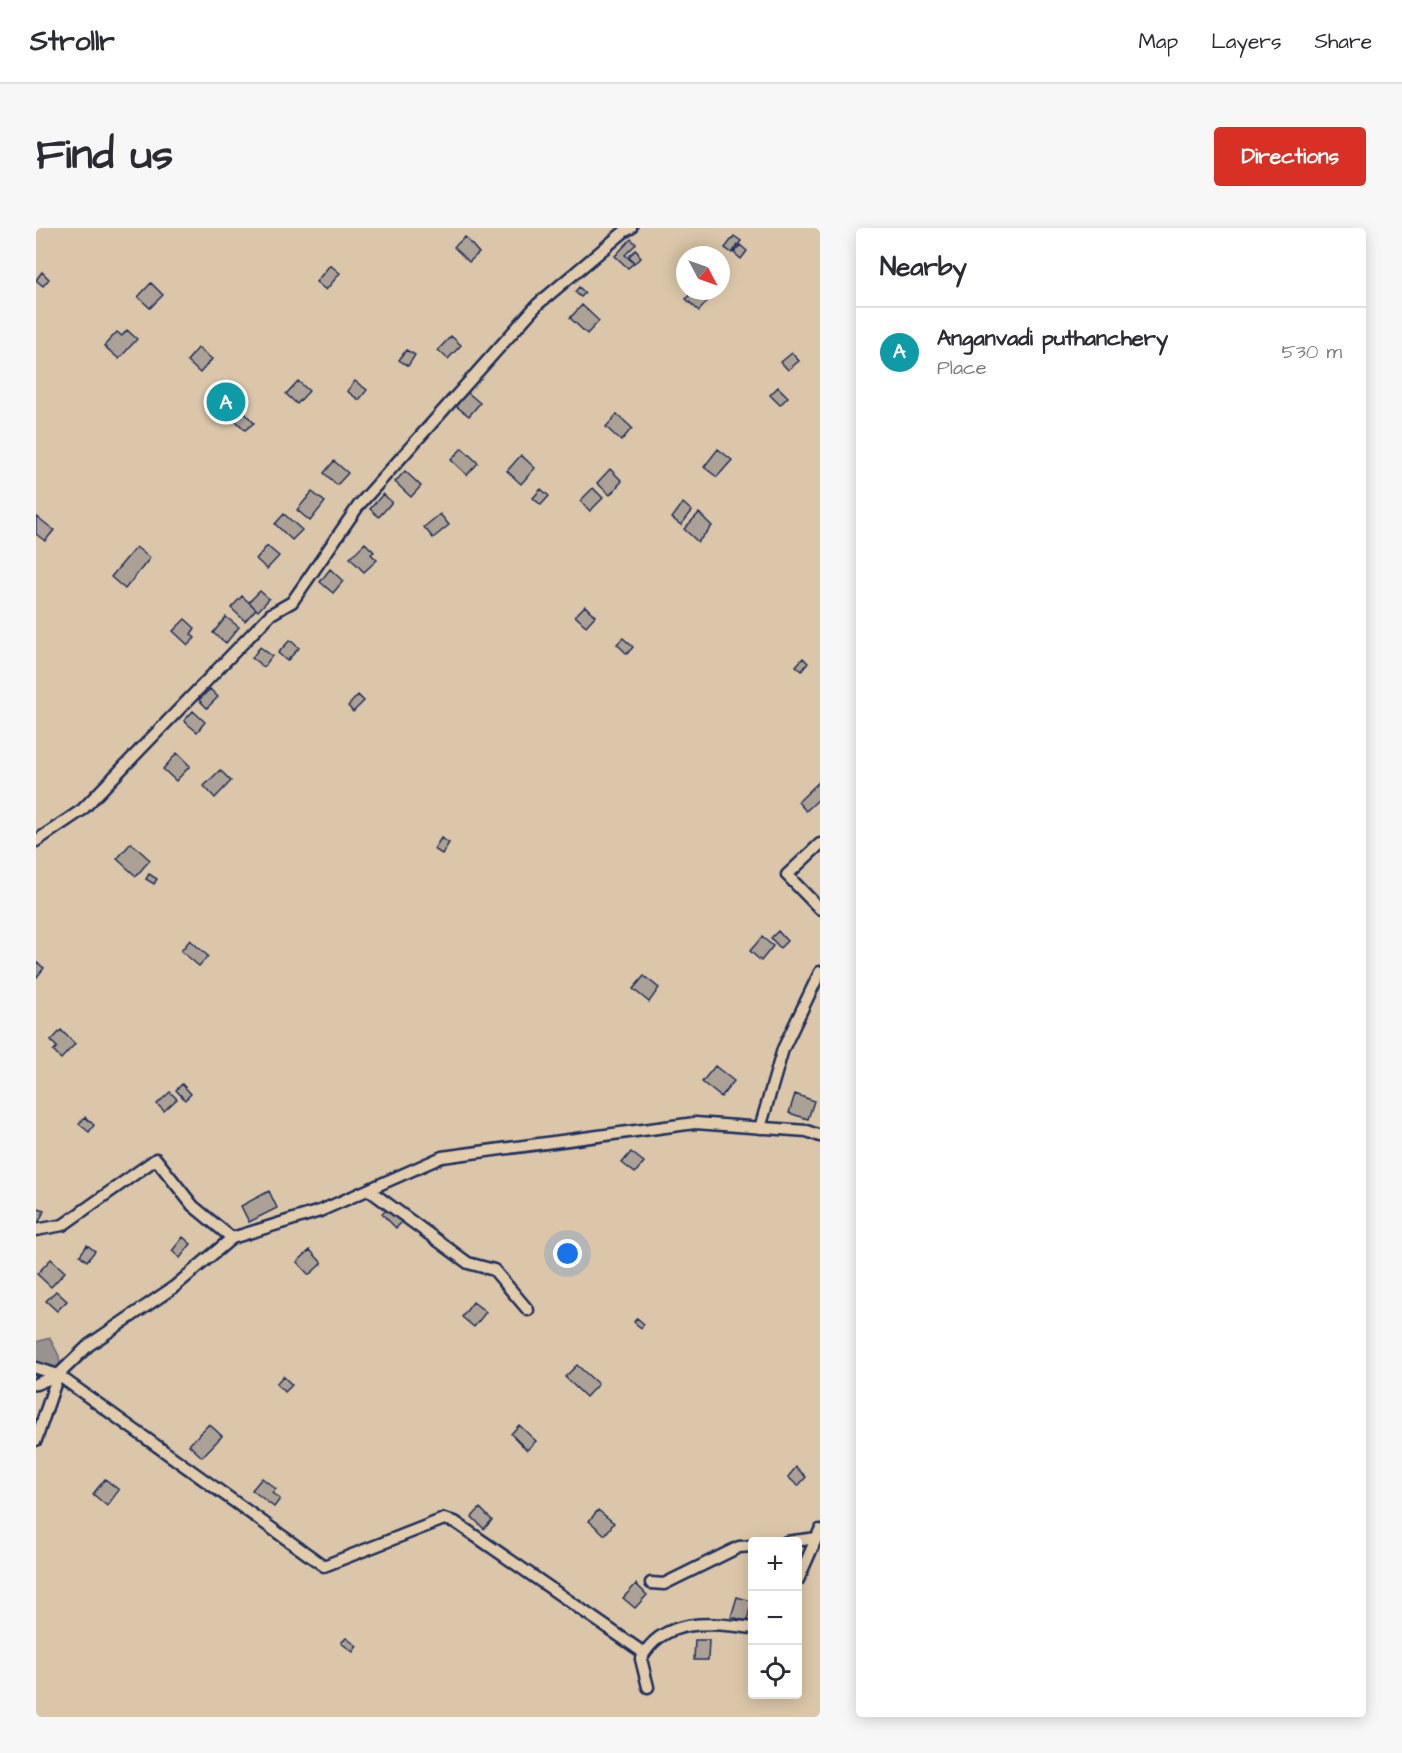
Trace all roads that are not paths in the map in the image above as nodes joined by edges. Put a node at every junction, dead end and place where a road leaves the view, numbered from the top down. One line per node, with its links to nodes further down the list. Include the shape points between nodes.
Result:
1 (631, 228): 2 (street, via 538,304 359,505 292,602 271,614 82,810)
2 (36, 841)
3 (820, 844): 4 (street, via 787,875)
4 (820, 909)
5 (820, 972): 6 (street, via 783,1049)
6 (760, 1128): 7 (street, via 807,1131); 8 (street, via 695,1123 442,1157)
7 (820, 1136)
8 (369, 1190): 10 (street, via 320,1211); 11 (street, via 468,1263 494,1270)
9 (36, 1230): 10 (street, via 63,1225 156,1159 193,1206)
10 (231, 1238): 13 (street, via 174,1287 89,1345)
11 (528, 1310)
12 (36, 1368): 13 (street)
13 (58, 1375): 14 (street); 15 (street); 22 (street, via 324,1566 444,1519 455,1522)
14 (36, 1384)
15 (36, 1440)
16 (819, 1534): 17 (street); 19 (street)
17 (802, 1538)
18 (748, 1546): 20 (street, via 739,1547 664,1584)
19 (802, 1571)
20 (651, 1583)
21 (748, 1627): 22 (street, via 689,1624 657,1640)
22 (644, 1653): 23 (street, via 642,1667)
23 (648, 1687)

